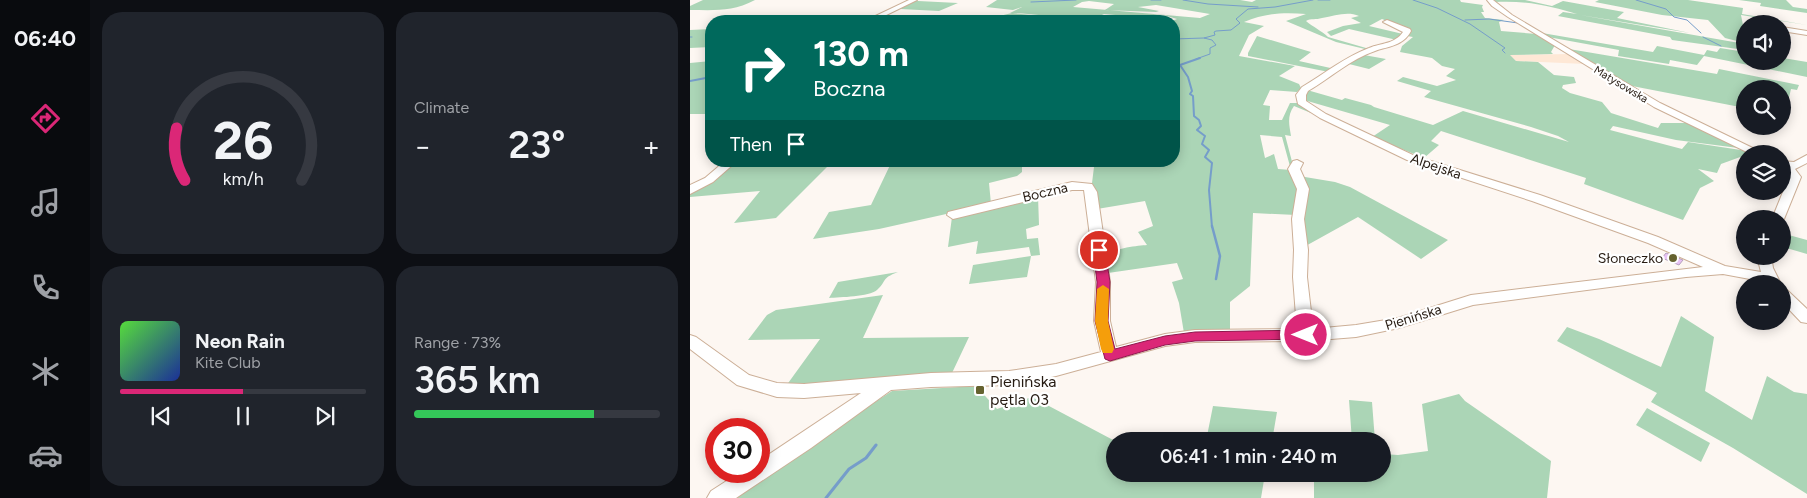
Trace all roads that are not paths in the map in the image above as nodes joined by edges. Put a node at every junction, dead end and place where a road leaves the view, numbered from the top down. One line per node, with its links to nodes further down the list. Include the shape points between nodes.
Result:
1 (914, 0): 3 (street)
2 (1490, 0): 7 (street, Matysowska, via 1510,16 1657,105)
3 (882, 15)
4 (1387, 22): 16 (street, Alpejska, via 1407,31 1405,36 1363,54 1305,89 1301,102 1403,154 1653,240)
5 (1791, 31): 6 (street)
6 (1807, 33)
7 (1741, 145)
8 (1807, 158): 10 (street)
9 (1297, 163): 20 (street, via 1294,168 1303,189 1298,219)
10 (1791, 165)
11 (725, 167): 14 (street)
12 (1791, 170): 13 (street, via 1795,177)
13 (1791, 187)
14 (690, 190)
15 (953, 215): 22 (street, Boczna, via 1072,186 1088,187 1104,282 1102,321)
16 (1723, 270): 17 (street, Pienińska); 20 (street, Pienińska, via 1471,300 1399,323)
17 (1746, 275)
18 (1791, 302): 19 (street)
19 (1807, 318)
20 (1306, 335): 22 (street, Pienińska, via 1195,336 1165,340)
21 (690, 341): 23 (street, Pienińska, via 743,380 777,390)
22 (1110, 356): 23 (street, Pienińska, via 1009,378)
23 (887, 384): 24 (street)
24 (718, 498)

